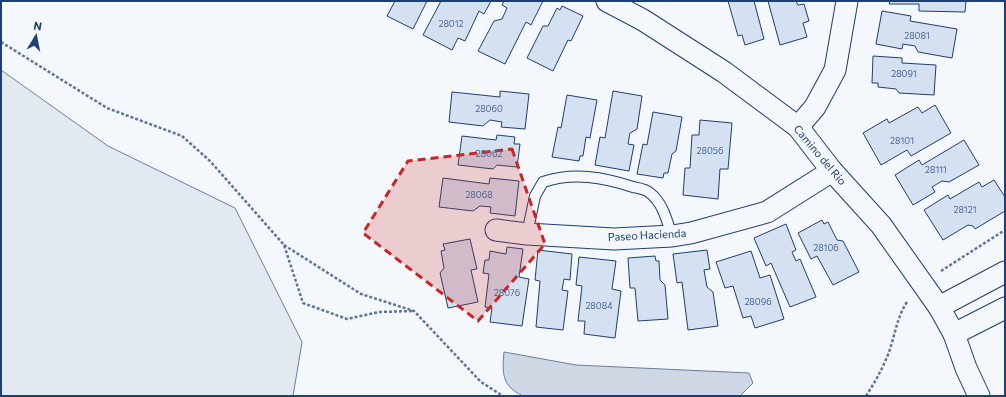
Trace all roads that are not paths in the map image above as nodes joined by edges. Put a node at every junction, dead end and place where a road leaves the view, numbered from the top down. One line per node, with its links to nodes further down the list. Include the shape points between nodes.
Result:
1 (607, 1): 3 (street, Camino del Rio, via 643,20 724,72)
2 (847, 1): 3 (street, via 835,70 815,107)
3 (798, 126): 4 (street, Camino del Rio)
4 (832, 171): 7 (street, Paseo Hacienda, via 767,212); 9 (street, Camino del Rio, via 881,225)
5 (496, 230): 6 (street, Paseo Hacienda)
6 (527, 234): 7 (street, Paseo Hacienda, via 614,239); 7 (lane, via 535,196 543,182 558,177 580,176 617,182 649,192 662,208)
7 (672, 236)
8 (1005, 272): 9 (street)
9 (939, 307): 11 (street, Camino del Rio)
10 (1005, 308): 11 (street)
11 (954, 334): 12 (street, Camino del Rio)
12 (979, 396)

